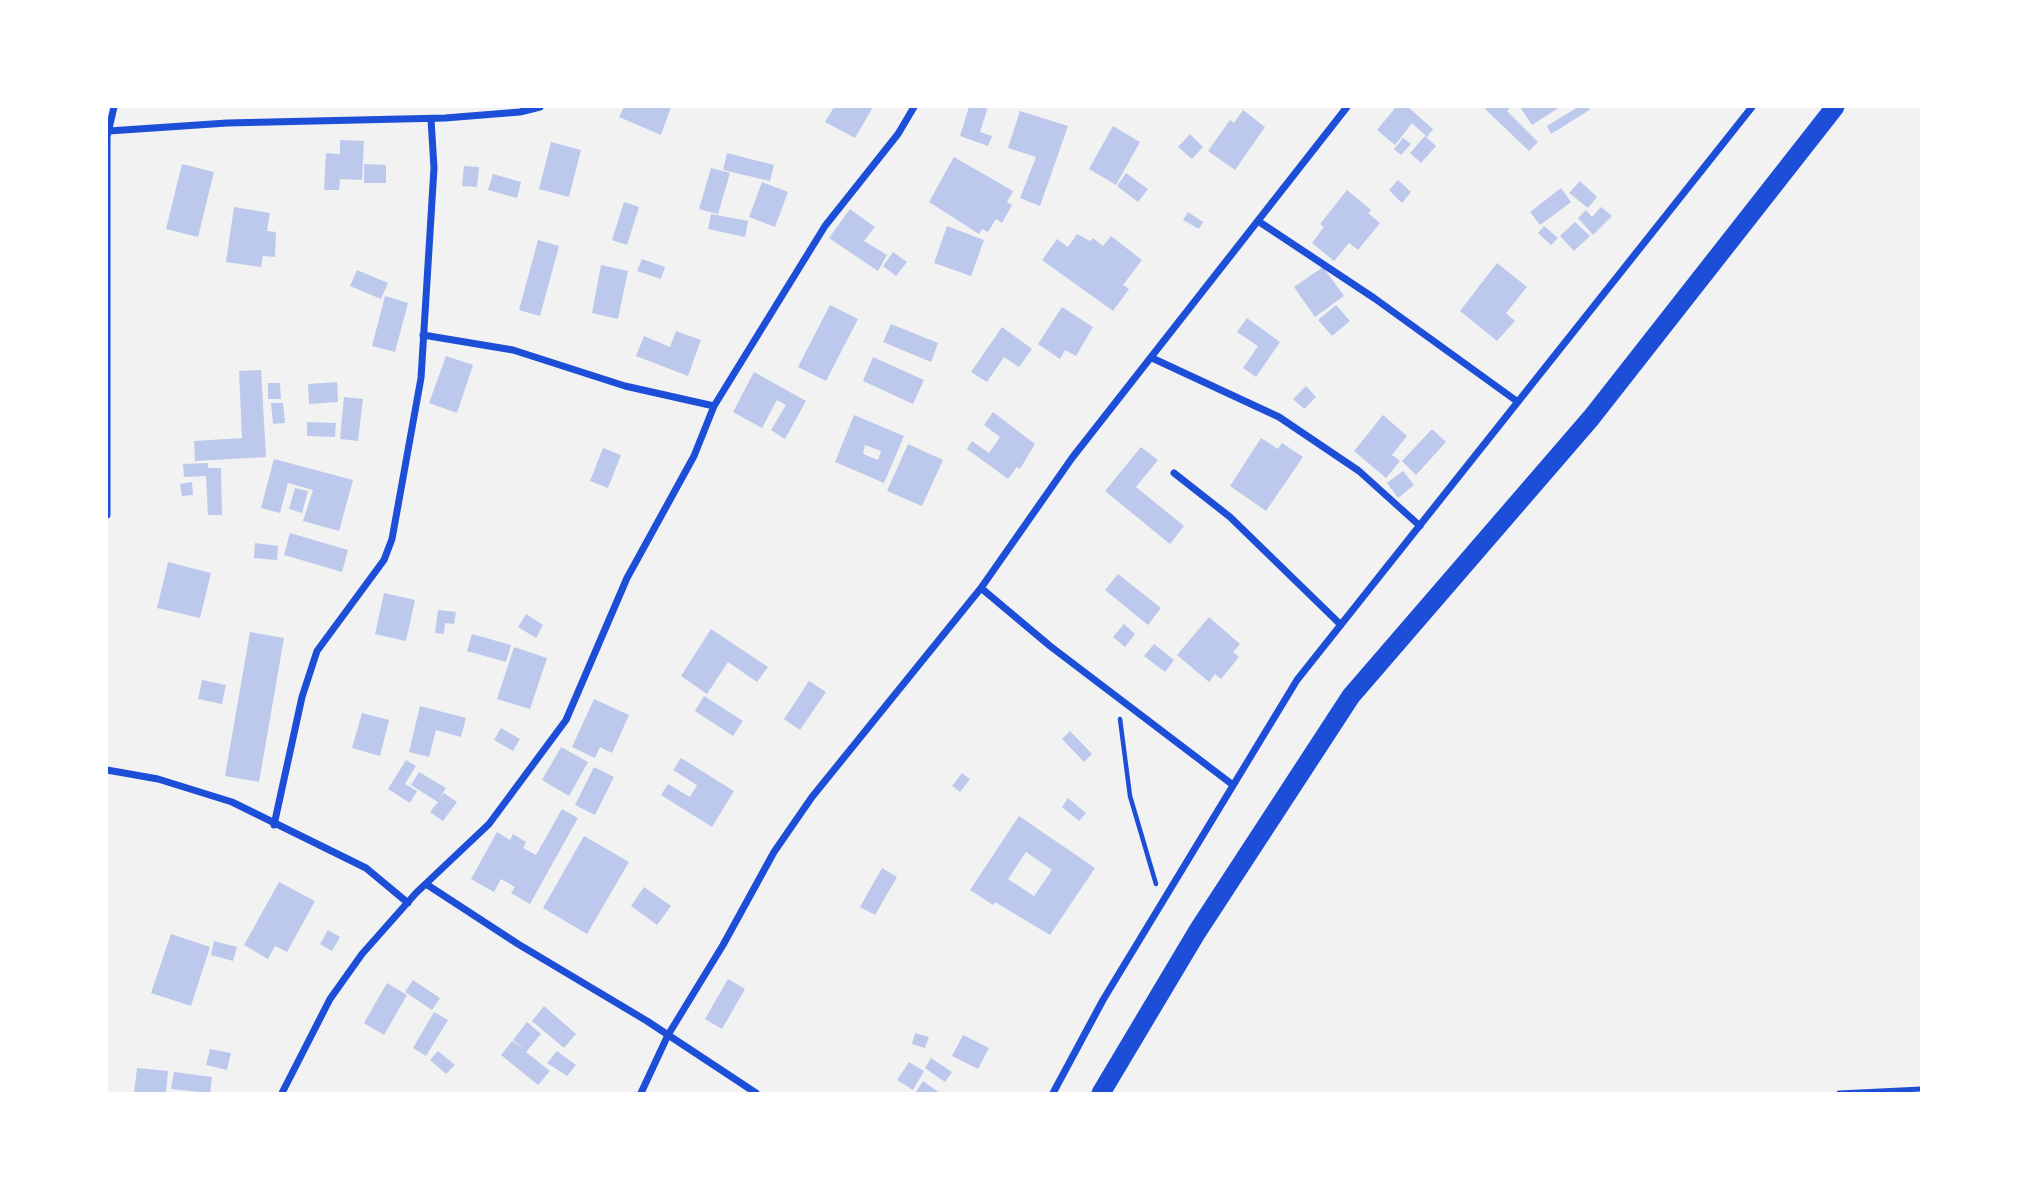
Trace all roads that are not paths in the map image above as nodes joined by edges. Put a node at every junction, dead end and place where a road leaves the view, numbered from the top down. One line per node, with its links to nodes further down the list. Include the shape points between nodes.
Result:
1 (114, 107): 8 (street)
2 (540, 107): 7 (street)
3 (914, 107): 14 (street, via 825,226)
4 (1348, 107): 10 (street)
5 (1752, 107): 13 (street)
6 (1835, 107): 31 (highway, via 1591,418 1351,696 1197,932)
7 (431, 119): 8 (street, via 227,123); 11 (street, via 434,168)
8 (109, 131): 9 (street)
9 (107, 157): 16 (street)
10 (1258, 221): 12 (street); 13 (street)
11 (423, 335): 14 (street, via 513,351 625,386); 22 (street, via 421,378 392,539 384,560 317,651 287,757)
12 (1152, 358): 17 (street, via 1279,417 1359,471); 18 (street, via 1072,458)
13 (1518, 402): 17 (street)
14 (714, 406): 23 (street, via 694,456 627,578 566,720 489,824)
15 (1174, 474): 19 (street, via 1230,517)
16 (107, 515)
17 (1420, 526): 19 (street)
18 (981, 588): 21 (street); 25 (street, via 804,808)
19 (1340, 625): 21 (street, via 1297,680)
20 (107, 770): 22 (street, via 159,779 232,802)
21 (1233, 785): 30 (street, via 1102,1000)
22 (274, 825): 24 (street, via 366,868)
23 (426, 884): 24 (street); 25 (street)
24 (408, 903): 27 (street, via 362,954 330,999)
25 (668, 1035): 28 (street); 29 (street)
26 (1921, 1089): 32 (lane)
27 (282, 1093)
28 (641, 1093)
29 (756, 1093)
30 (1053, 1093)
31 (1101, 1093)
32 (1839, 1093)

